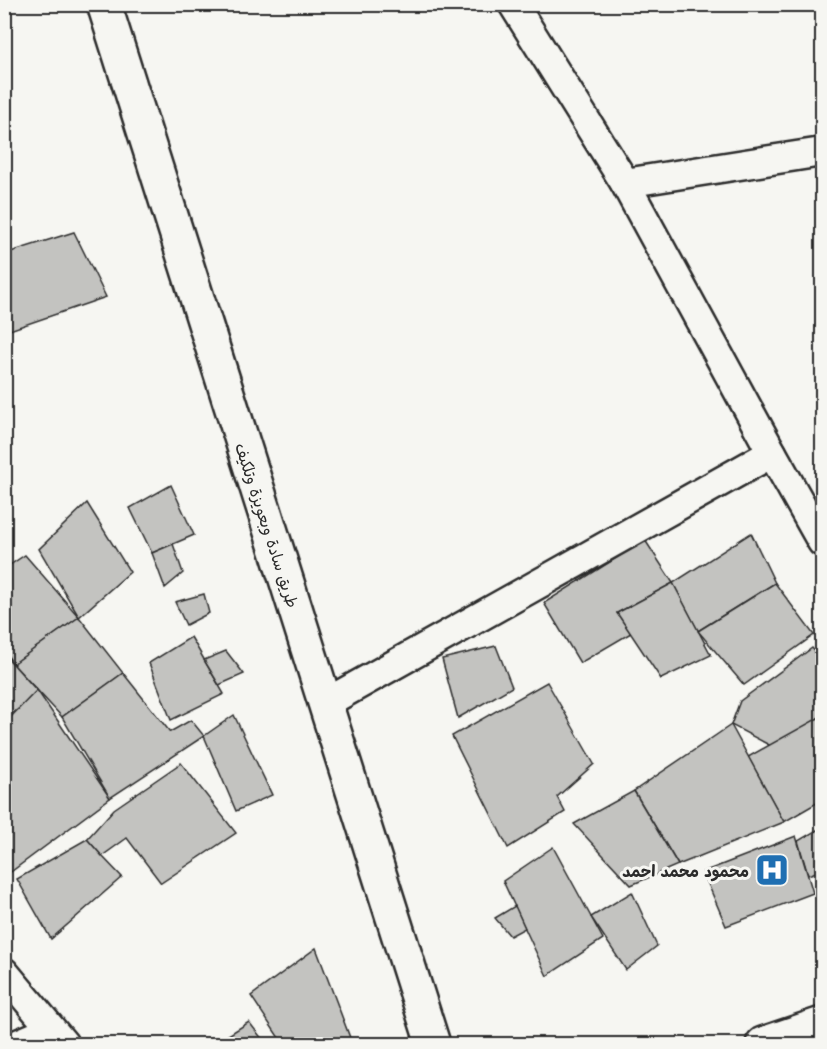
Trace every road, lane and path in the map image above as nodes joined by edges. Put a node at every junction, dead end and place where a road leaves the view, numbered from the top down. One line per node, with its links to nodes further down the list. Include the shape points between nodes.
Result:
1 (104, 4): 7 (main road, طريق سادة وبعويزة وتلكيف)
2 (513, 4): 4 (street)
3 (822, 152): 4 (street)
4 (625, 183): 5 (street)
5 (772, 453): 6 (street); 7 (street)
6 (822, 542)
7 (324, 704): 12 (main road, طريق سادة وبعويزة وتلكيف)
8 (4, 972): 10 (street)
9 (822, 1024): 13 (main road)
10 (58, 1037): 11 (street)
11 (18, 1044)
12 (433, 1044)
13 (763, 1044)

